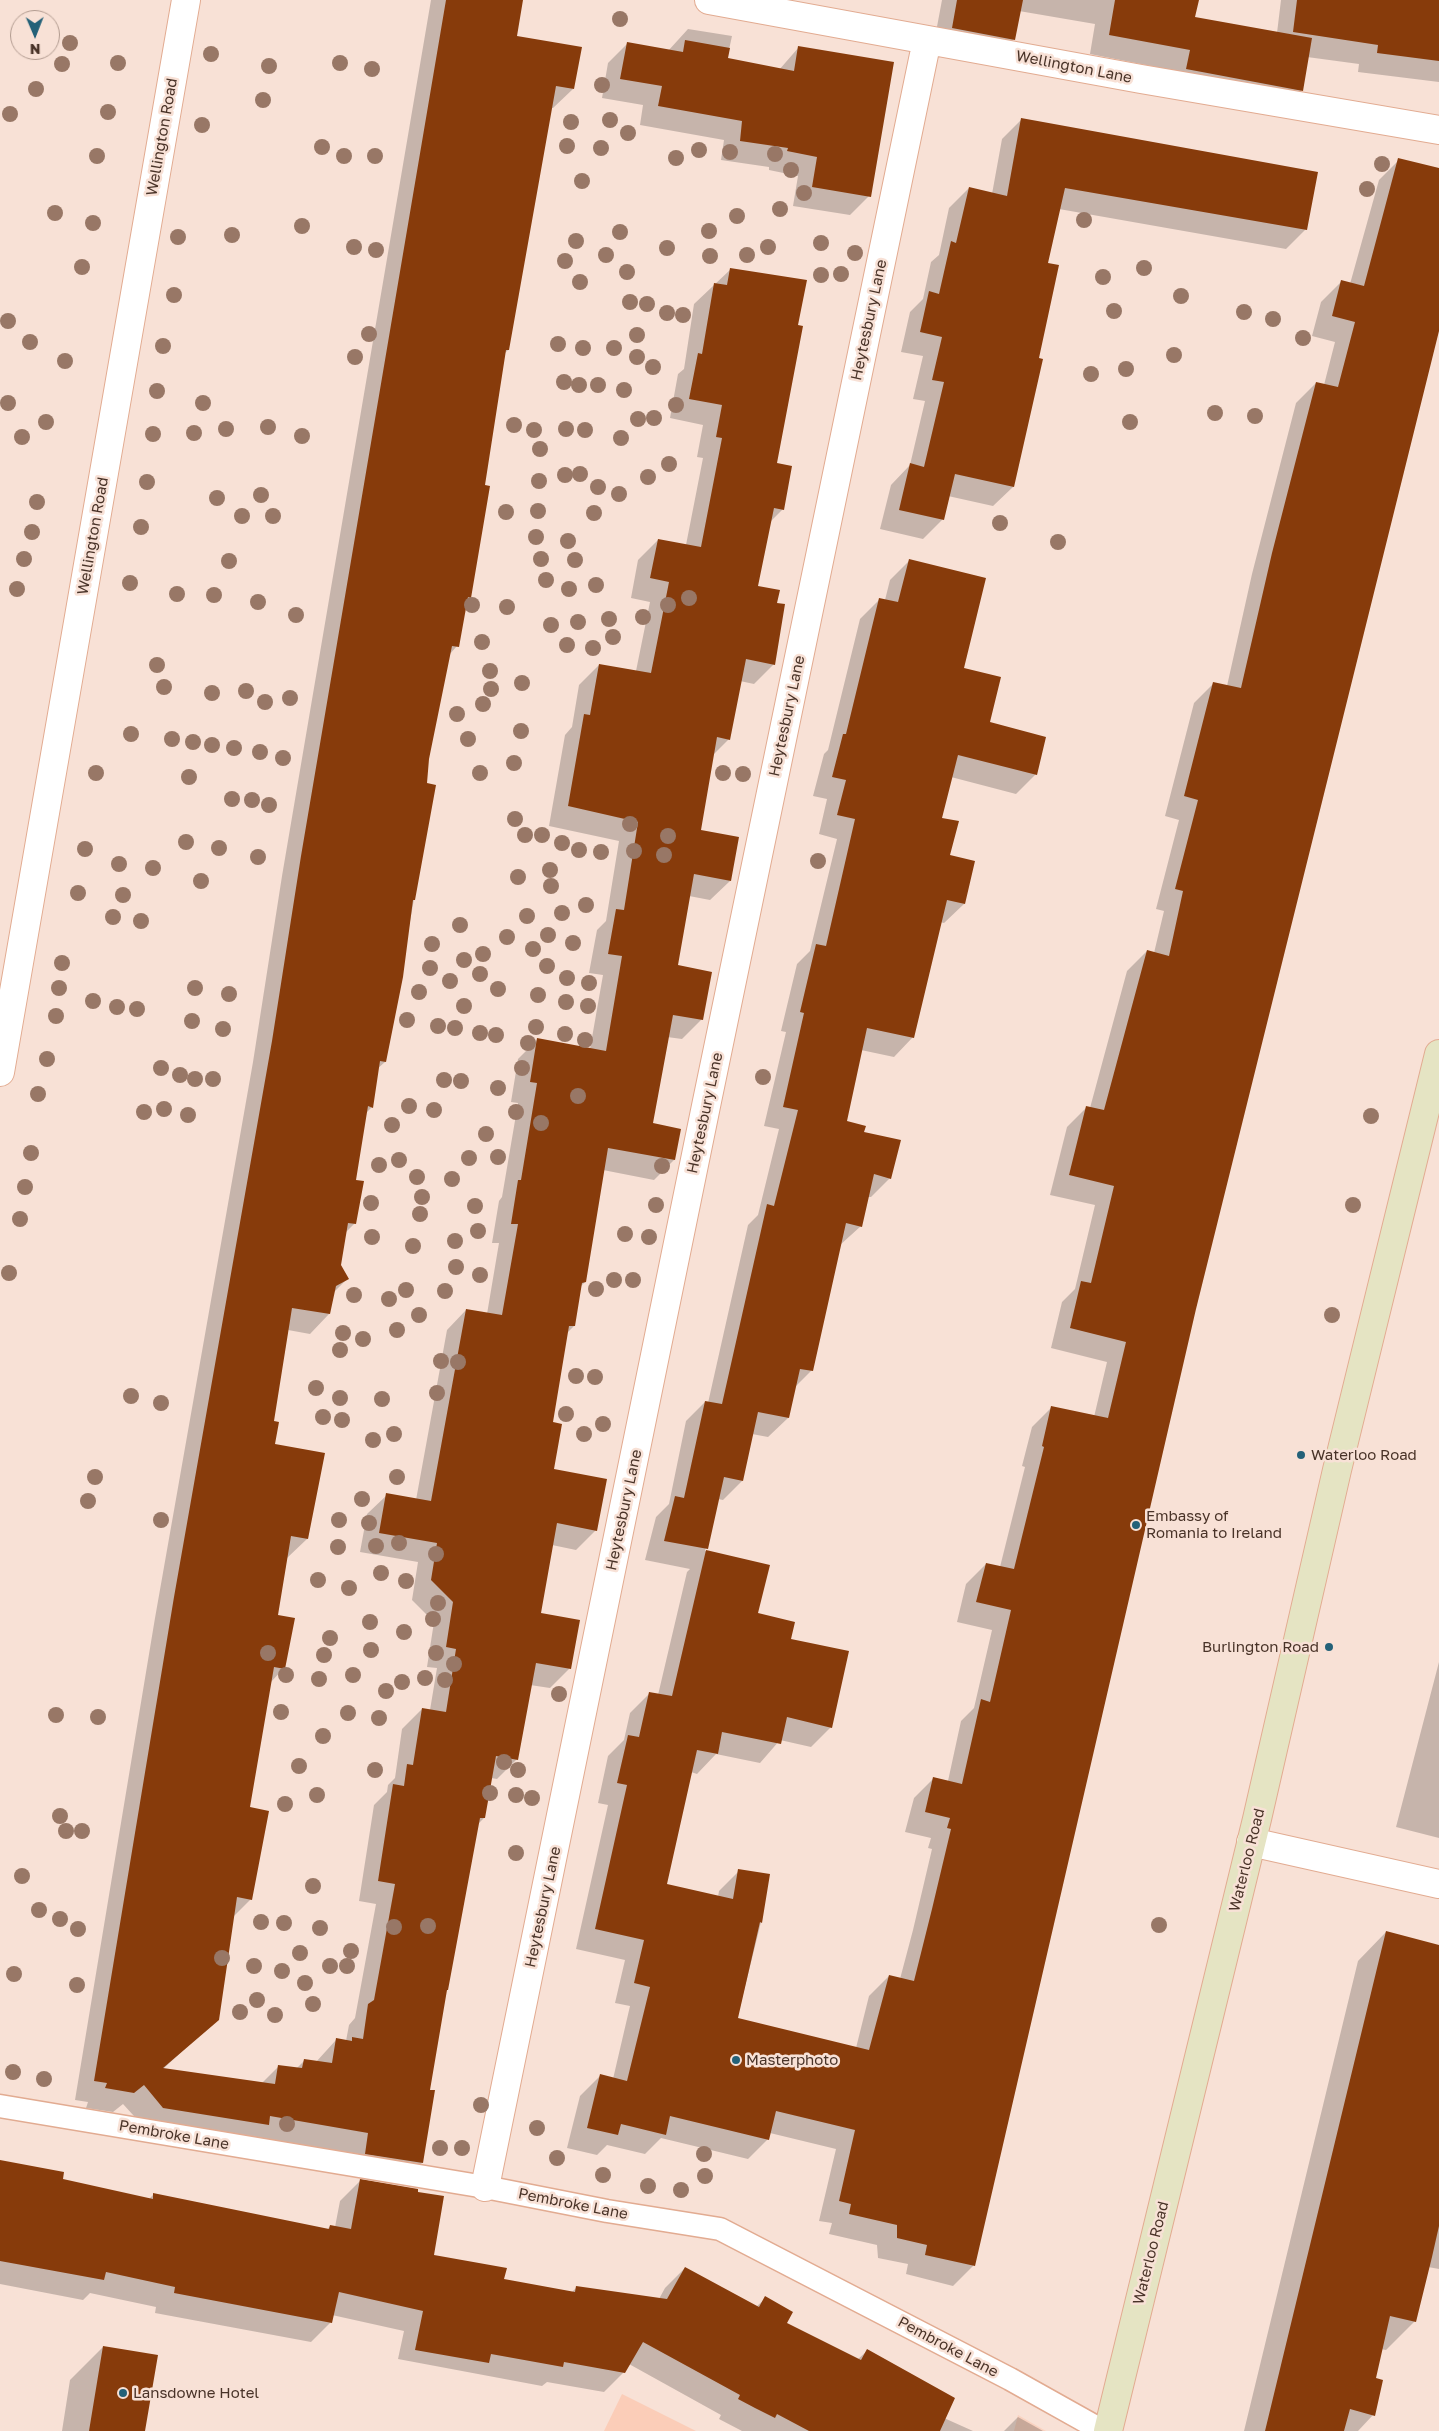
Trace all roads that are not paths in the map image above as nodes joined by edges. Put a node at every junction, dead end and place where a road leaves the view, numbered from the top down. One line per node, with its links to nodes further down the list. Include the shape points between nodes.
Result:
1 (186, 0): 6 (street, Wellington Road)
2 (709, 0): 3 (street, Wellington Lane)
3 (927, 40): 4 (street, Wellington Lane); 10 (street, Heytesbury Lane)
4 (1439, 130)
5 (1439, 1054): 7 (street, Waterloo Road, via 1337,1470)
6 (0, 1072)
7 (1251, 1842): 8 (street); 12 (street, Waterloo Road)
8 (1439, 1884)
9 (0, 2106): 10 (lane, Pembroke Lane)
10 (486, 2186): 11 (lane, Pembroke Lane, via 608,2211 720,2229)
11 (1103, 2431)
12 (1108, 2431)

